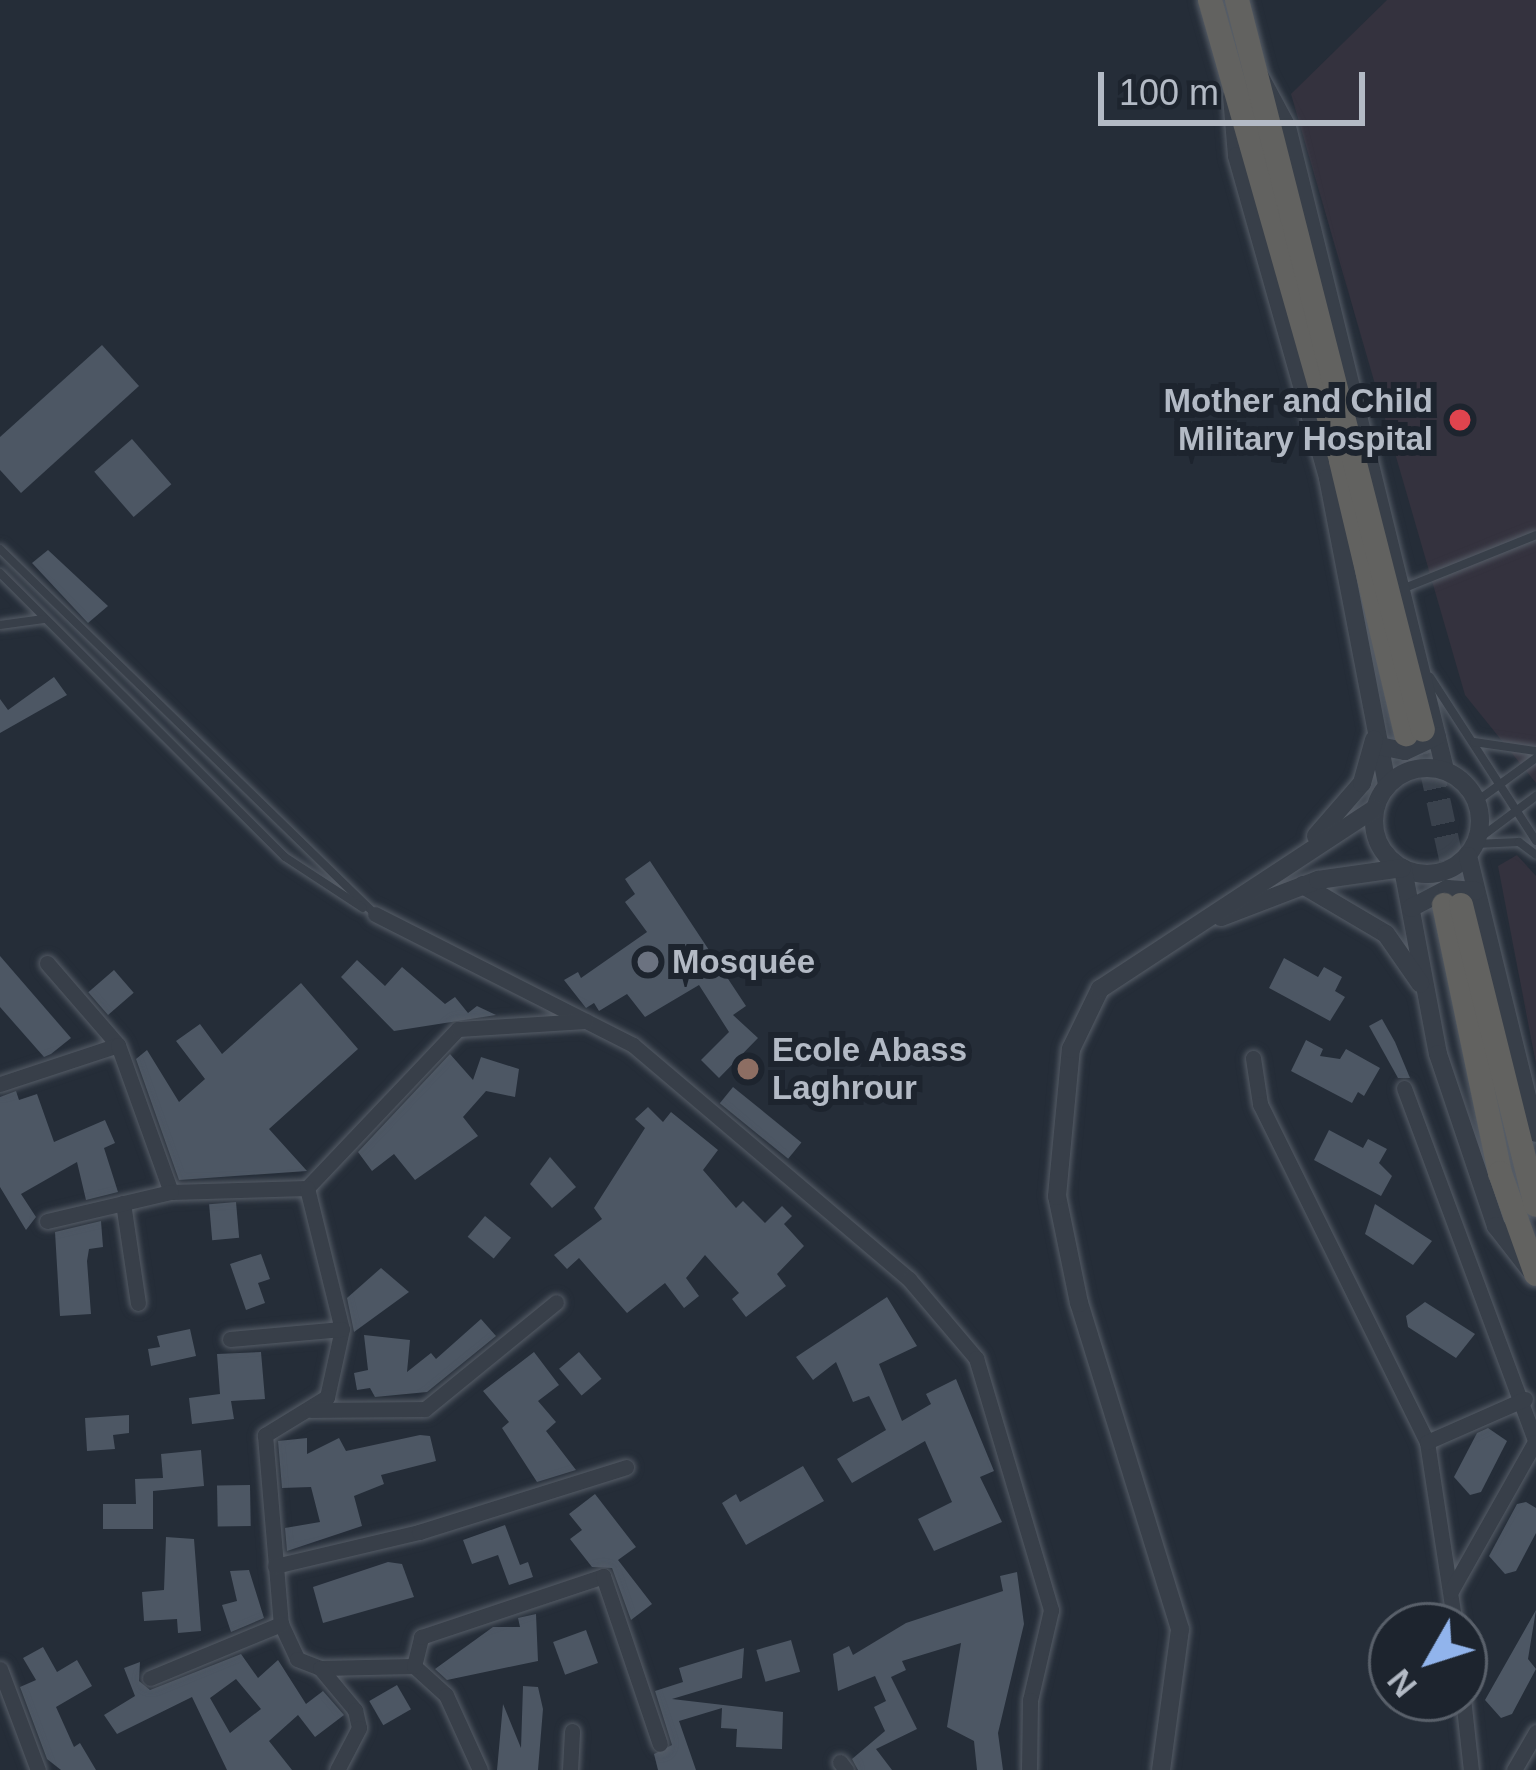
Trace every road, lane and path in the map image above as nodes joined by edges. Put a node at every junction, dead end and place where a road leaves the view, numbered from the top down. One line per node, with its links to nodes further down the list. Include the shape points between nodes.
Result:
1 (1210, 0): 3 (highway)
2 (1237, 0): 3 (highway)
3 (1244, 75): 7 (street, via 1286,127); 13 (highway); 14 (street, via 1237,156 1328,478)
4 (1536, 535): 7 (lane)
5 (0, 549): 10 (lane)
6 (0, 573): 8 (lane)
7 (1401, 590): 11 (street)
8 (45, 619): 9 (lane); 12 (lane)
9 (0, 626)
10 (105, 658): 12 (lane); 32 (lane)
11 (1419, 662): 13 (street); 15 (lane)
12 (94, 669): 32 (lane, via 285,857)
13 (1422, 733): 14 (street, via 1405,751); 17 (street)
14 (1377, 738): 18 (street); 27 (street, via 1356,794)
15 (1474, 742): 16 (lane); 19 (lane)
16 (1536, 755): 19 (lane)
17 (1445, 770): 18 (street, via 1425,766); 21 (street)
18 (1388, 784): 22 (street)
19 (1498, 786): 21 (lane); 23 (lane)
20 (1536, 796): 23 (lane)
21 (1477, 801): 25 (street)
22 (1374, 809): 27 (street); 28 (street, via 1378,843)
23 (1515, 812): 24 (lane); 25 (lane)
24 (1536, 842)
25 (1474, 847): 26 (lane, via 1520,842); 28 (street, via 1431,874); 30 (street)
26 (1536, 855)
27 (1294, 859): 33 (street)
28 (1402, 868): 29 (street); 31 (street)
29 (1303, 885): 33 (street); 35 (street, via 1386,934)
30 (1460, 900): 31 (street, via 1447,889); 41 (street); 45 (highway); 47 (highway, via 1500,1173)
31 (1411, 908): 35 (street)
32 (375, 914): 36 (street)
33 (1189, 930): 74 (street, via 1100,988 1071,1049 1057,1196 1078,1303 1180,1629)
34 (47, 962): 37 (street)
35 (1426, 992): 47 (street, via 1438,1054 1496,1226)
36 (589, 1020): 42 (street, via 458,1029); 73 (street, via 633,1045 909,1279 976,1358 1051,1610 1030,1700)
37 (118, 1046): 39 (street); 43 (street)
38 (1253, 1058): 54 (street, via 1260,1104)
39 (0, 1084)
40 (1404, 1088): 52 (street)
41 (1536, 1133)
42 (307, 1188): 43 (street); 50 (street)
43 (171, 1192): 44 (street)
44 (123, 1203): 46 (street); 49 (street)
45 (1536, 1205)
46 (47, 1221)
47 (1536, 1276)
48 (556, 1303): 53 (street, via 424,1409)
49 (138, 1304)
50 (342, 1328): 51 (street); 53 (street, via 327,1397)
51 (230, 1339)
52 (1525, 1399): 54 (street); 55 (street)
53 (311, 1410): 57 (street, via 265,1435)
54 (1427, 1442): 58 (street)
55 (1536, 1443): 58 (street)
56 (626, 1467): 57 (street, via 419,1532)
57 (274, 1566): 60 (street)
58 (1450, 1592): 59 (street)
59 (1451, 1602)
60 (281, 1624): 63 (street, via 297,1659); 64 (street)
61 (414, 1666): 63 (street); 68 (street, via 421,1637 603,1576); 71 (street, via 446,1695)
62 (0, 1669): 69 (street)
63 (320, 1669): 70 (street, via 355,1710 359,1728)
64 (150, 1678)
65 (1466, 1722): 75 (street)
66 (572, 1731): 72 (street)
67 (1536, 1732): 76 (street)
68 (660, 1744)
69 (38, 1770)
70 (337, 1770)
71 (480, 1770)
72 (570, 1770)
73 (1029, 1770)
74 (1161, 1770)
75 (1471, 1770)
76 (1514, 1770)

